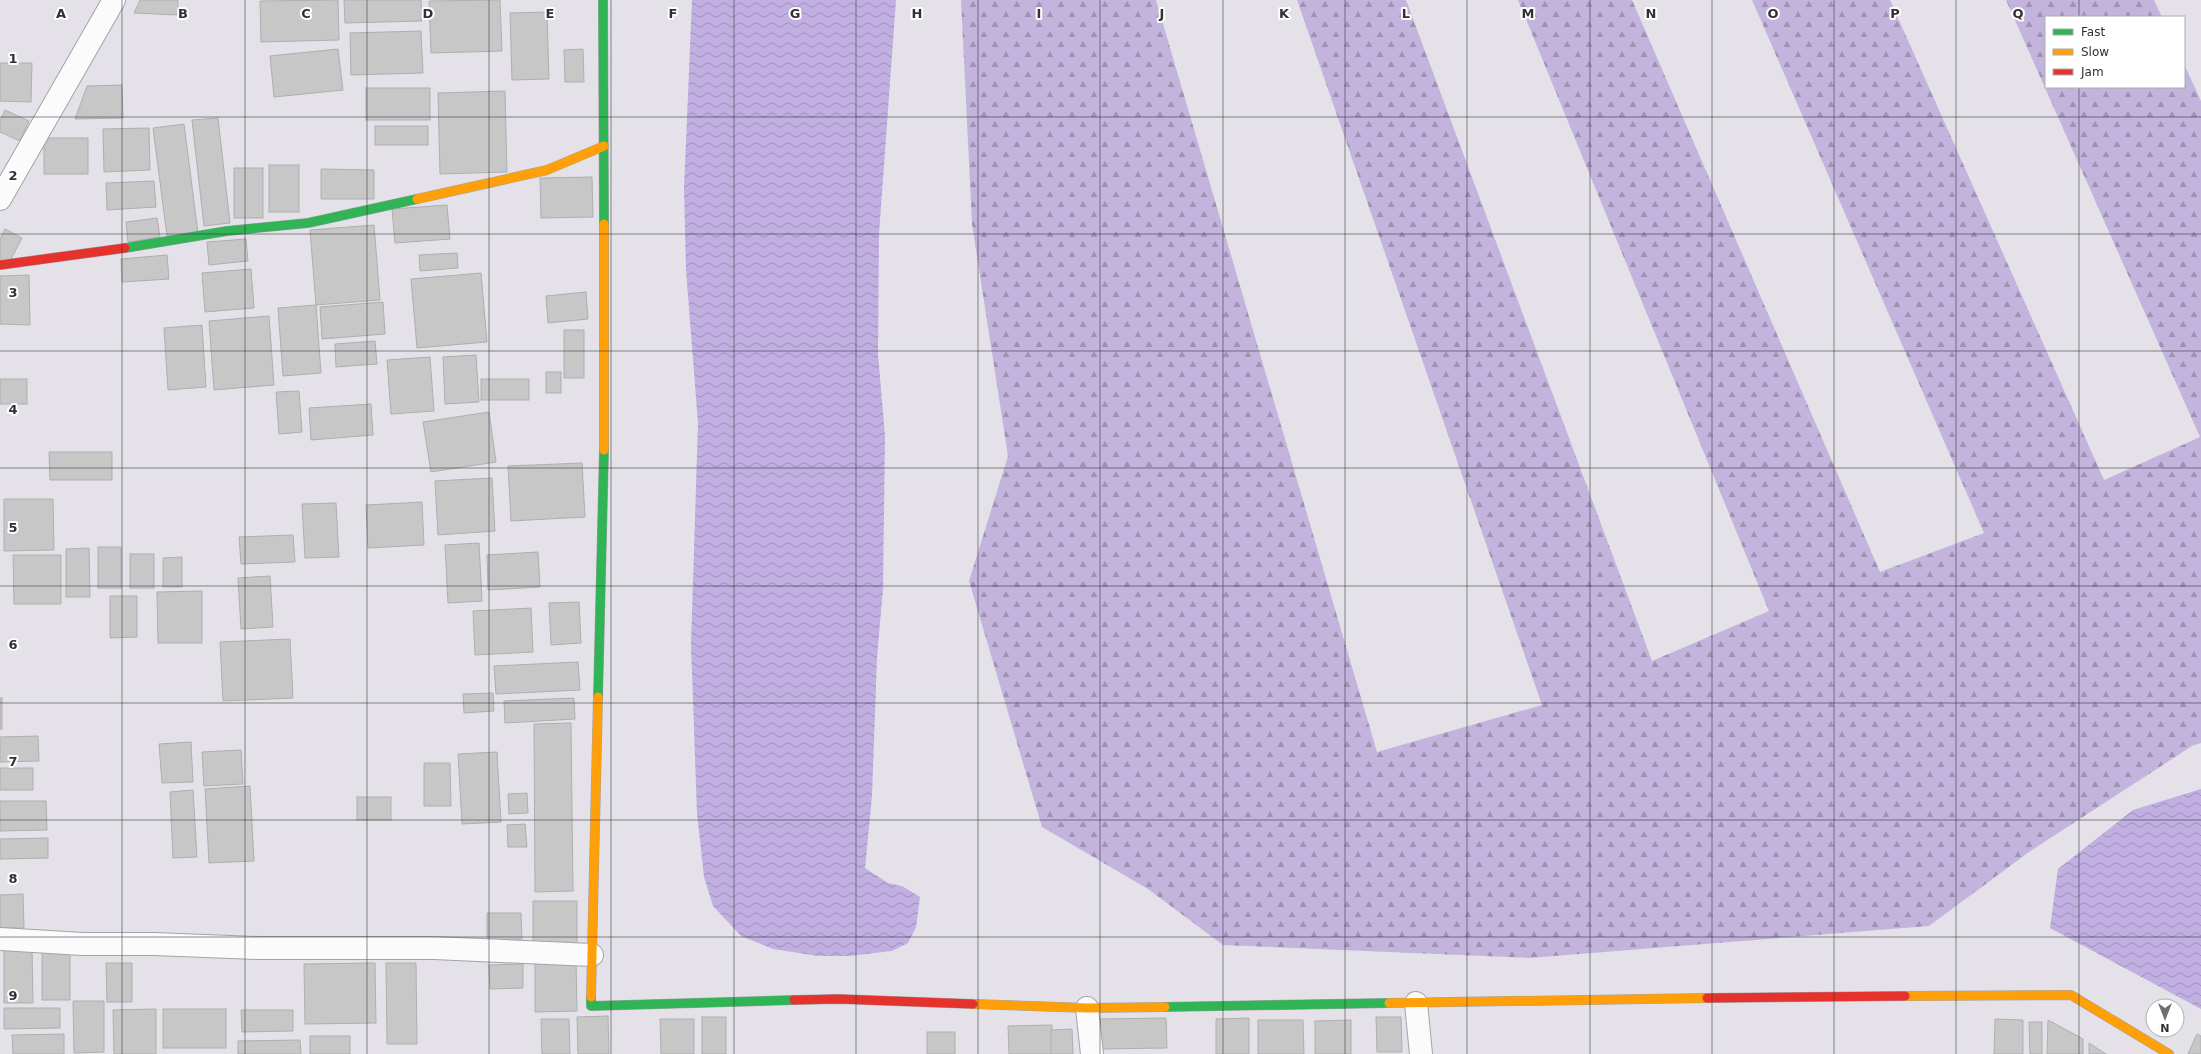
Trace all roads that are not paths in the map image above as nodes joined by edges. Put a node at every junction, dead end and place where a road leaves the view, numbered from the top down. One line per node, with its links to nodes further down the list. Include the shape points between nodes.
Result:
1 (114, 0): 4 (street)
2 (603, 0): 3 (street)
3 (604, 146): 5 (street, via 547,170 308,223 227,231 159,244); 7 (street, via 605,398)
4 (0, 199)
5 (0, 265)
6 (0, 939): 7 (street, via 83,944 434,948)
7 (592, 955): 9 (street, via 591,1006 839,999)
8 (1416, 1003): 9 (street); 10 (street, via 2071,995); 12 (street)
9 (1087, 1008): 11 (street)
10 (2164, 1052)
11 (1092, 1054)
12 (1421, 1054)

